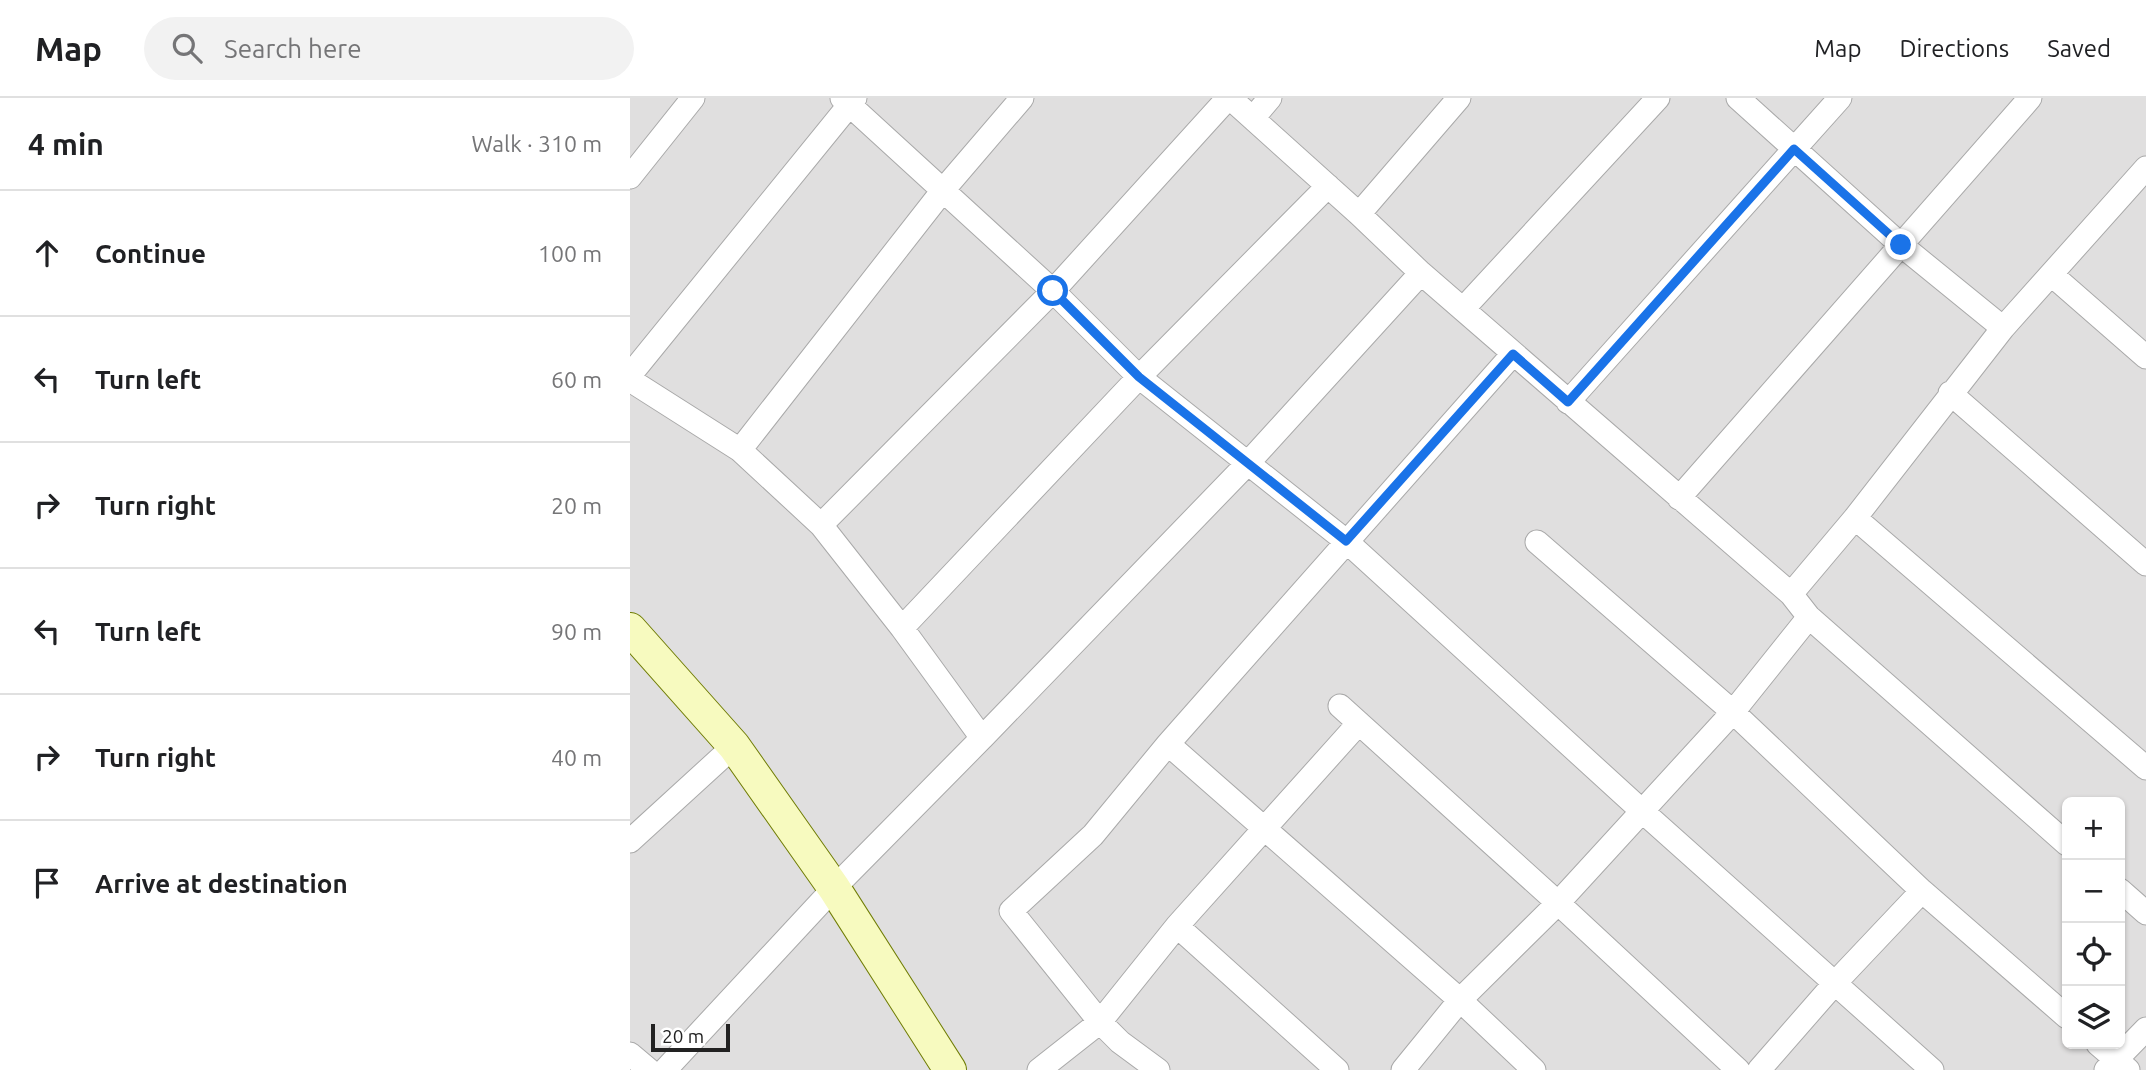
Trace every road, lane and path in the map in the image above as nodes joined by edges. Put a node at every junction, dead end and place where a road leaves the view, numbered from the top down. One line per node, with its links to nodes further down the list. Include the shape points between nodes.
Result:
1 (693, 98): 14 (street)
2 (1022, 98): 16 (street)
3 (1229, 98): 11 (street); 21 (street)
4 (1270, 98): 11 (street)
5 (1459, 98): 17 (street)
6 (1658, 98): 22 (street)
7 (1738, 98): 12 (street)
8 (1840, 98): 12 (street)
9 (2030, 98): 18 (street)
10 (849, 100): 16 (street); 26 (street)
11 (1253, 118): 15 (street)
12 (1794, 149): 18 (street); 29 (street)
13 (2146, 168): 20 (street)
14 (630, 177)
15 (1328, 186): 17 (street); 27 (street)
16 (943, 189): 21 (street); 30 (street)
17 (1359, 214): 19 (street)
18 (1901, 245): 23 (street); 32 (street)
19 (1421, 273): 22 (street); 31 (street)
20 (2052, 275): 23 (street); 25 (street)
21 (1053, 291): 27 (street); 34 (street)
22 (1463, 309): 24 (street)
23 (2003, 328): 28 (street)
24 (1513, 354): 29 (street); 35 (street)
25 (2146, 356)
26 (630, 377): 30 (street)
27 (1139, 377): 31 (street); 40 (street)
28 (1951, 393): 33 (street); 37 (street)
29 (1568, 402): 32 (street)
30 (740, 450): 34 (street)
31 (1248, 463): 35 (street); 45 (street)
32 (1679, 498): 38 (street)
33 (1855, 518): 38 (street); 48 (street)
34 (821, 525): 40 (street)
35 (1346, 541): 46 (street); 49 (street)
36 (1537, 542): 43 (street)
37 (2146, 564)
38 (1791, 594): 39 (street)
39 (1809, 617): 43 (street); 51 (street)
40 (902, 628): 45 (street)
41 (630, 629): 47 (street)
42 (1340, 706): 44 (street)
43 (1733, 712): 49 (street); 54 (street)
44 (1359, 723): 50 (street); 56 (street)
45 (982, 738): 53 (street)
46 (1168, 744): 50 (street); 62 (street, via 1093,835 1011,911)
47 (734, 746): 52 (street); 53 (street)
48 (2146, 768)
49 (1642, 811): 56 (street); 59 (street)
50 (1263, 827): 58 (street); 60 (street)
51 (2062, 840)
52 (630, 841)
53 (834, 888): 67 (street); 68 (street)
54 (1922, 891): 59 (street); 61 (street)
55 (2125, 894): 57 (street)
56 (1558, 903): 60 (street); 74 (street)
57 (2146, 913)
58 (1177, 926): 62 (street); 71 (street)
59 (1835, 983): 75 (street); 76 (street)
60 (1460, 1000): 72 (street); 73 (street)
61 (2062, 1013)
62 (1100, 1022): 69 (street); 70 (street)
63 (2146, 1030): 65 (street)
64 (630, 1054): 66 (street)
65 (2112, 1061)
66 (649, 1070)
67 (666, 1070)
68 (950, 1070)
69 (1039, 1070)
70 (1158, 1070)
71 (1337, 1070)
72 (1403, 1070)
73 (1534, 1070)
74 (1738, 1070)
75 (1759, 1070)
76 (1932, 1070)

